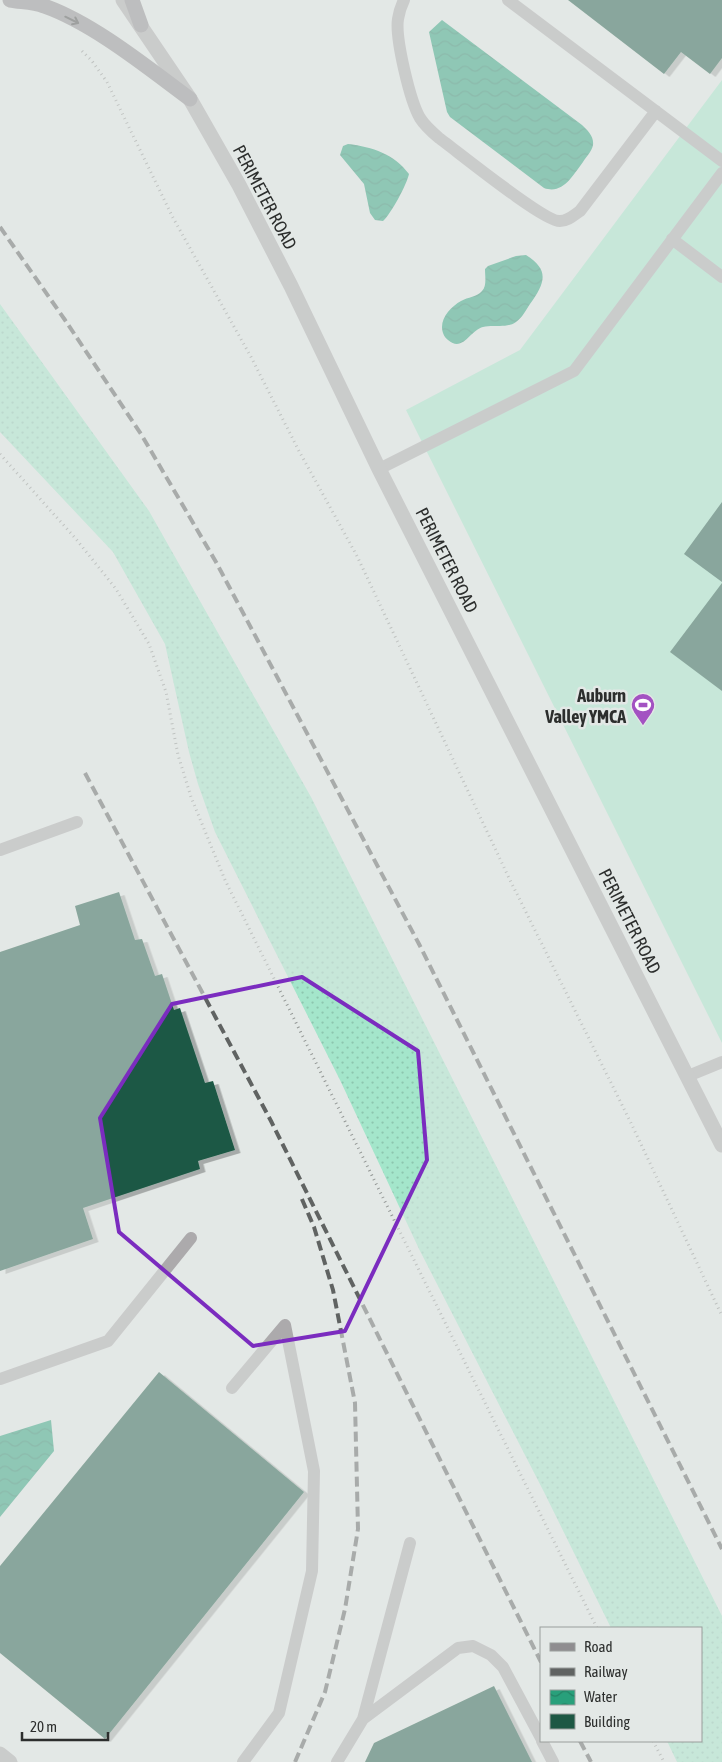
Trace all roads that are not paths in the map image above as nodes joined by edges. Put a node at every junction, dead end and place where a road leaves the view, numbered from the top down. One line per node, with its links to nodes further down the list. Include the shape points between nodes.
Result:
1 (10, 0): 7 (main road, one-way to 7, via 43,6 87,27)
2 (123, 0): 6 (street, PERIMETER ROAD)
3 (132, 0): 6 (main road)
4 (404, 0): 8 (lane, via 398,19 398,36 419,116 439,138 553,220 569,219 580,211)
5 (508, 0): 8 (lane)
6 (141, 25): 7 (street, PERIMETER ROAD)
7 (190, 99): 13 (street, PERIMETER ROAD, via 244,194)
8 (656, 111): 9 (lane)
9 (722, 161)
10 (722, 173): 11 (lane)
11 (672, 239): 12 (lane); 13 (lane, via 574,371)
12 (722, 277)
13 (379, 469): 17 (street, PERIMETER ROAD)
14 (77, 822): 15 (lane)
15 (0, 850)
16 (722, 1062): 17 (lane)
17 (688, 1076): 18 (street, PERIMETER ROAD)
18 (722, 1145)
19 (190, 1238): 20 (lane, via 108,1341)
20 (0, 1379)
21 (232, 1388): 28 (lane, via 285,1325 314,1471 312,1571 278,1714)
22 (410, 1544): 23 (lane)
23 (363, 1719): 24 (lane, via 458,1648 473,1646 491,1655 503,1667); 29 (lane)
24 (540, 1738)
25 (542, 1742): 30 (lane)
26 (0, 1754): 27 (street)
27 (10, 1762)
28 (242, 1762)
29 (337, 1762)
30 (553, 1762)

